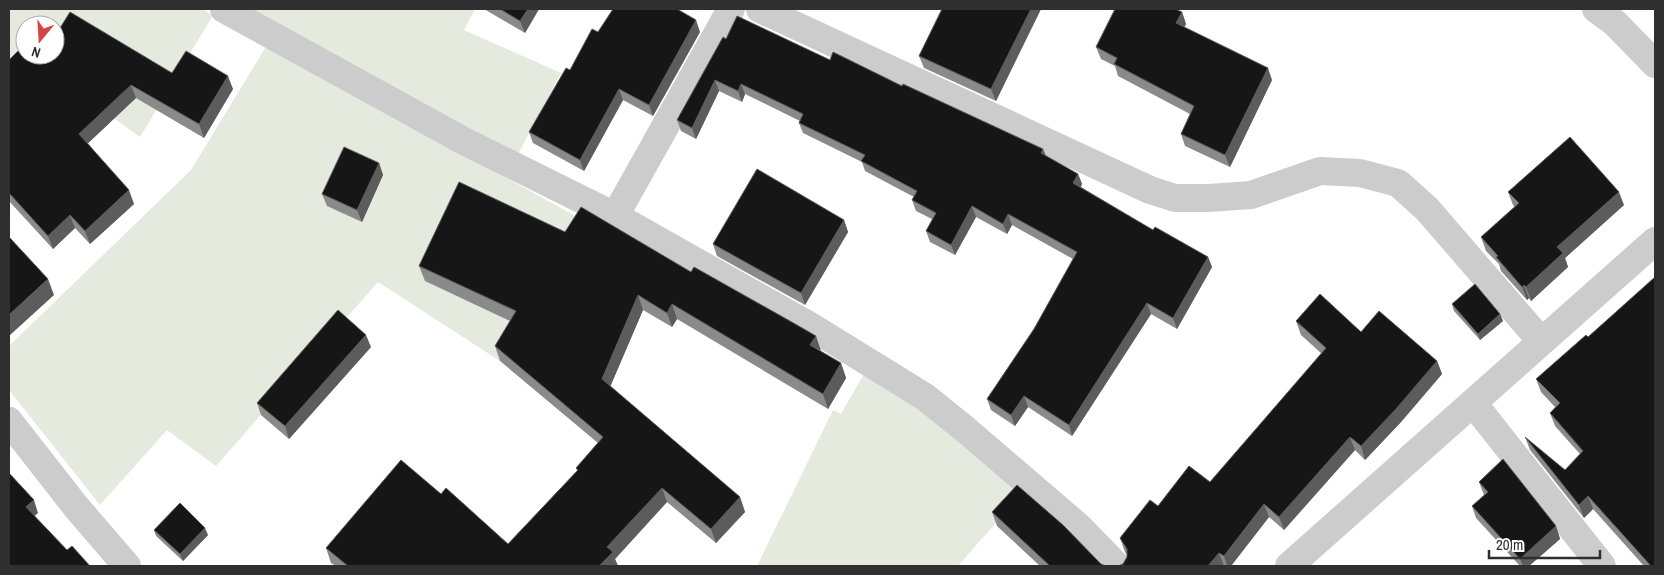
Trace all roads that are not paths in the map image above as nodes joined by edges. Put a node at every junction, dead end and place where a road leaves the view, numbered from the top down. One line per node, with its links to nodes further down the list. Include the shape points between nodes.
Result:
1 (224, 9): 6 (street, via 462,140)
2 (731, 9): 6 (street)
3 (760, 9): 8 (street, via 1150,190 1175,198 1251,195 1320,171 1360,173 1398,183 1427,210)
4 (1596, 9): 5 (street, via 1616,23)
5 (1655, 64)
6 (614, 216): 12 (street, via 810,326 925,397 1079,527)
7 (1655, 241): 8 (street)
8 (1541, 341): 9 (street)
9 (1473, 403): 13 (street); 14 (street)
10 (9, 421): 11 (street)
11 (126, 566)
12 (1117, 566)
13 (1289, 566)
14 (1602, 566)

